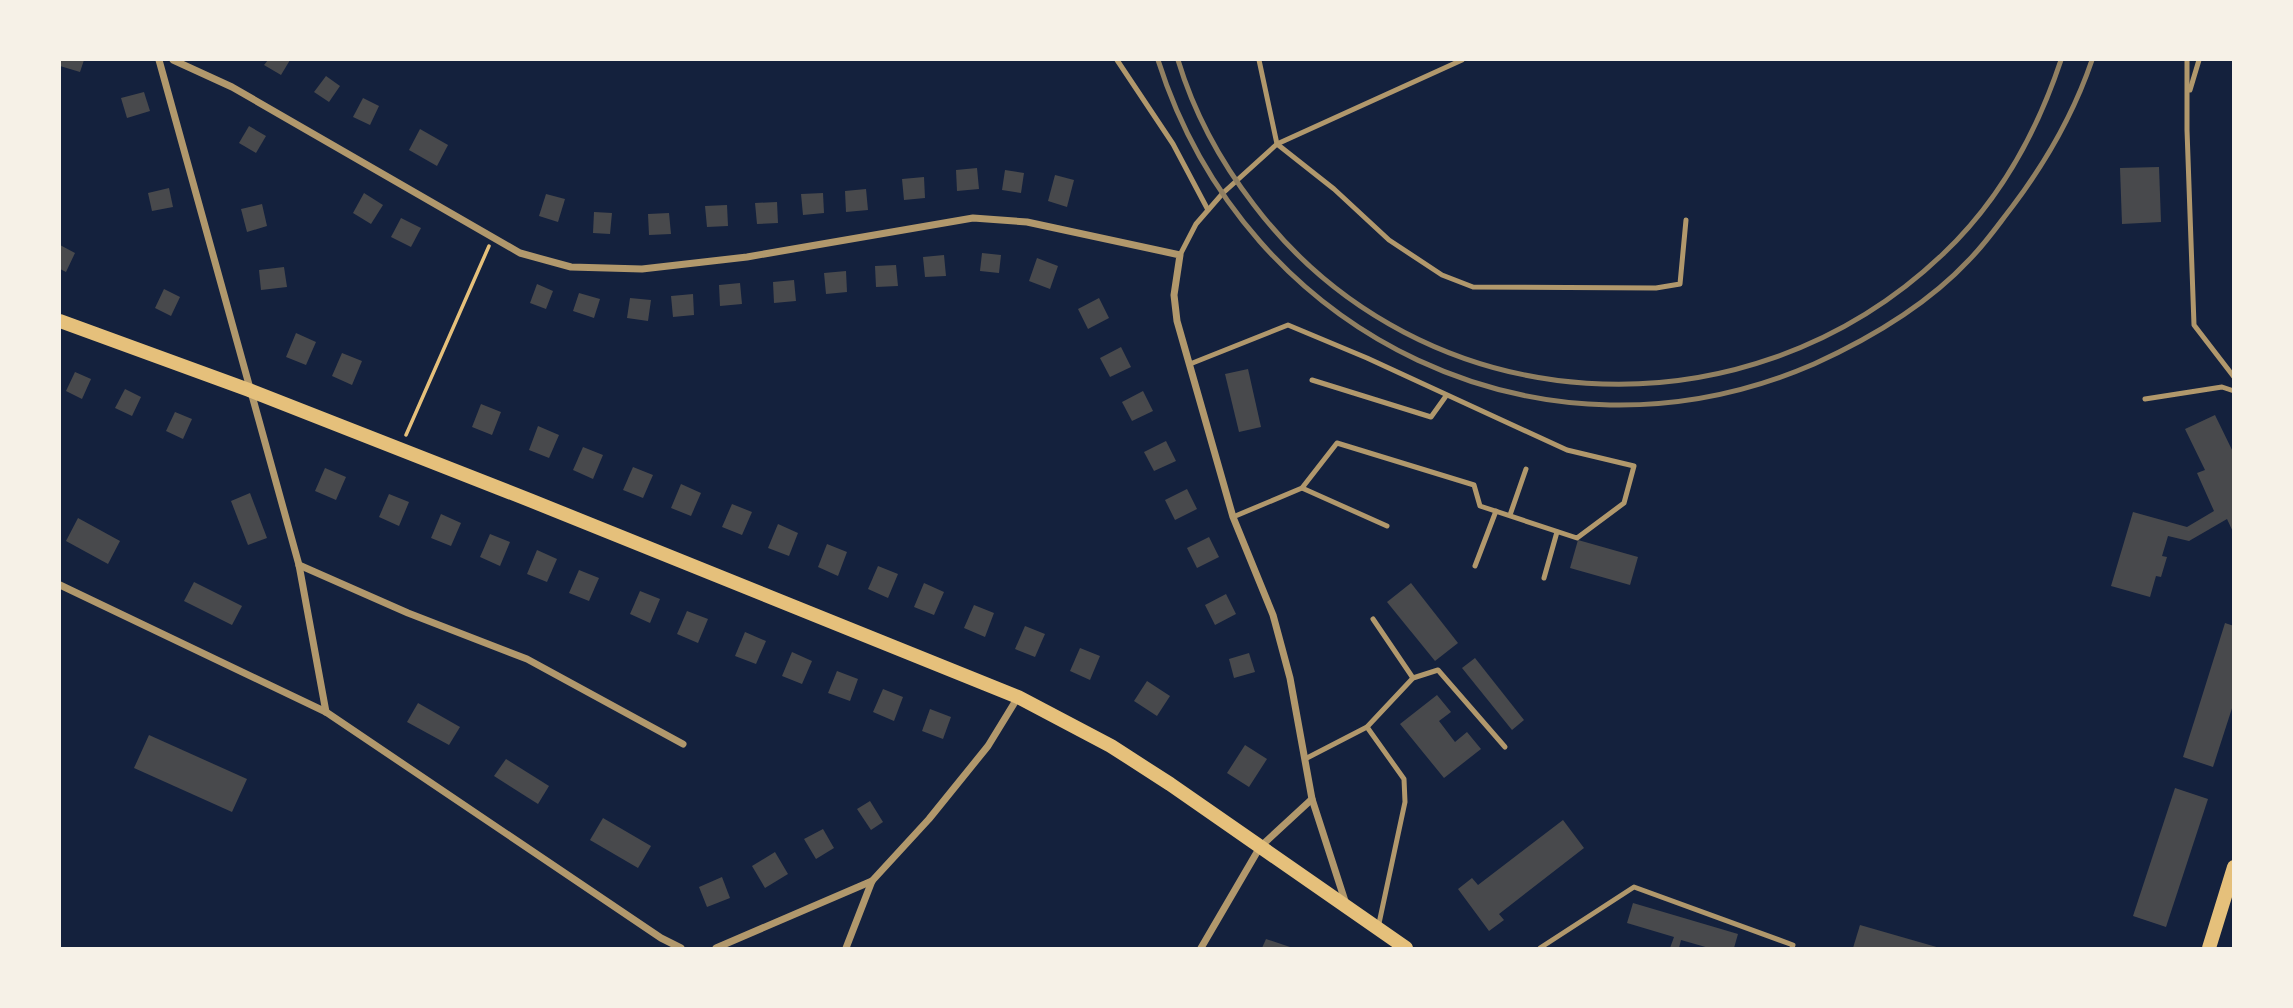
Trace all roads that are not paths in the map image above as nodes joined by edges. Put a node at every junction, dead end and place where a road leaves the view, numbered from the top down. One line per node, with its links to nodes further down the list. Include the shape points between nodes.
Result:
1 (159, 60): 17 (street)
2 (173, 60): 12 (street, via 233,88 520,253 571,267 642,268 747,257 973,218 1027,222)
3 (1117, 60): 10 (lane, via 1174,144)
4 (1259, 60): 9 (lane)
5 (1462, 60): 9 (lane)
6 (2187, 60): 8 (lane)
7 (2199, 60): 8 (lane)
8 (2188, 98): 15 (lane, via 2194,326)
9 (1277, 144): 10 (lane); 11 (lane, via 1389,240 1442,275 1473,286 1643,288 1680,284)
10 (1208, 211): 12 (lane)
11 (1686, 220)
12 (1180, 255): 14 (street, via 1174,295)
13 (60, 321): 17 (main road)
14 (1189, 364): 19 (lane, via 1288,325); 25 (street)
15 (2234, 377)
16 (1312, 380): 19 (lane, via 1430,417)
17 (249, 390): 28 (street); 34 (main road)
18 (2234, 391): 20 (lane, via 2222,387)
19 (1446, 396): 27 (lane, via 1567,450 1634,466 1624,503 1577,538)
20 (2146, 399)
21 (1526, 470): 24 (lane)
22 (1302, 488): 23 (lane, via 1337,443 1474,485 1480,506); 25 (lane); 26 (lane)
23 (1496, 511): 24 (lane); 29 (lane)
24 (1510, 515): 27 (lane)
25 (1233, 517): 39 (street, via 1273,615)
26 (1387, 526)
27 (1557, 531): 30 (lane)
28 (299, 565): 35 (street); 37 (street, via 527,659)
29 (1475, 566)
30 (1544, 578)
31 (60, 585): 35 (street)
32 (1373, 619): 33 (lane)
33 (1413, 678): 36 (lane); 38 (lane, via 1438,670)
34 (1018, 697): 41 (main road, via 1111,746); 43 (street, via 988,747)
35 (326, 712): 46 (street)
36 (1367, 727): 39 (lane); 45 (lane, via 1404,779 1405,802)
37 (683, 744)
38 (1505, 747)
39 (1305, 760): 40 (street)
40 (1312, 799): 41 (street); 44 (street)
41 (1260, 847): 44 (main road); 49 (street)
42 (2234, 867): 53 (main road)
43 (872, 881): 47 (street); 48 (street)
44 (1347, 907): 45 (main road)
45 (1378, 928): 50 (main road)
46 (681, 948)
47 (716, 948)
48 (846, 948)
49 (1201, 948)
50 (1406, 948)
51 (1540, 948): 52 (lane, via 1634,887)
52 (1792, 948)
53 (2209, 948)

